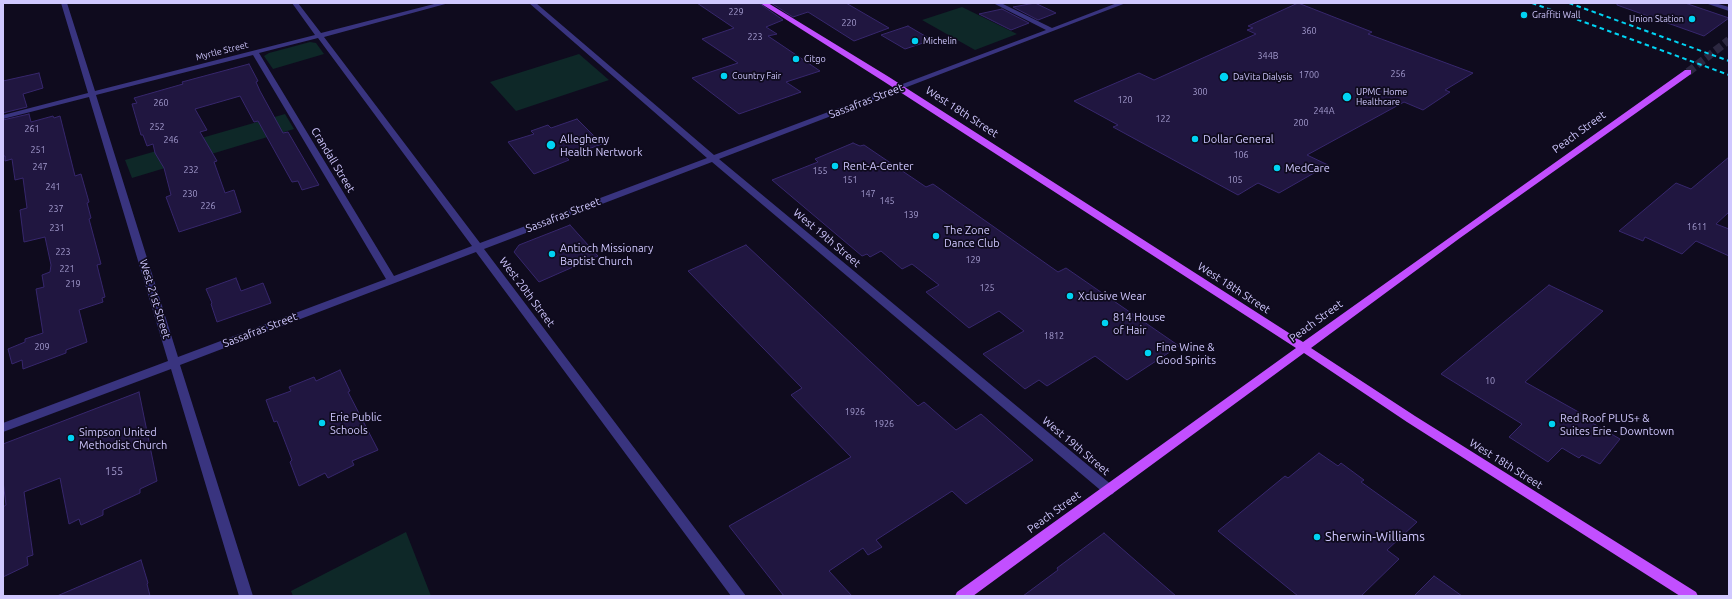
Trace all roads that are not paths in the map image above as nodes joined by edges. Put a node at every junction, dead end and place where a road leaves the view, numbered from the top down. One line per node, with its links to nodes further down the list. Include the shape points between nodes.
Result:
1 (64, 3): 15 (street, West 21st Street)
2 (295, 3): 11 (street, West 20th Street)
3 (446, 3): 11 (street, Myrtle Street)
4 (532, 3): 17 (street, West 19th Street)
5 (763, 3): 14 (main road, West 18th Street)
6 (996, 3): 10 (street)
7 (1123, 3): 10 (street, Sassafras Street)
8 (1708, 3): 9 (street)
9 (1729, 9)
10 (1051, 30): 14 (street, Sassafras Street)
11 (320, 36): 12 (street, Myrtle Street); 18 (street, West 20th Street)
12 (256, 52): 15 (street, Myrtle Street); 19 (street, Crandall Street)
13 (1688, 72): 20 (main road, Peach Street)
14 (900, 88): 17 (street, Sassafras Street); 20 (main road, West 18th Street)
15 (93, 94): 16 (street, Myrtle Street); 21 (street, West 21st Street)
16 (3, 117)
17 (712, 158): 18 (street, Sassafras Street); 23 (street, West 19th Street)
18 (479, 247): 19 (street, Sassafras Street); 25 (street, West 20th Street)
19 (392, 280): 21 (street, Sassafras Street)
20 (1303, 348): 23 (main road, Peach Street); 27 (main road, West 18th Street)
21 (175, 362): 22 (street, Sassafras Street); 24 (street, West 21st Street)
22 (3, 428)
23 (1109, 490): 26 (main road, Peach Street)
24 (246, 596)
25 (739, 596)
26 (962, 596)
27 (1691, 596)

